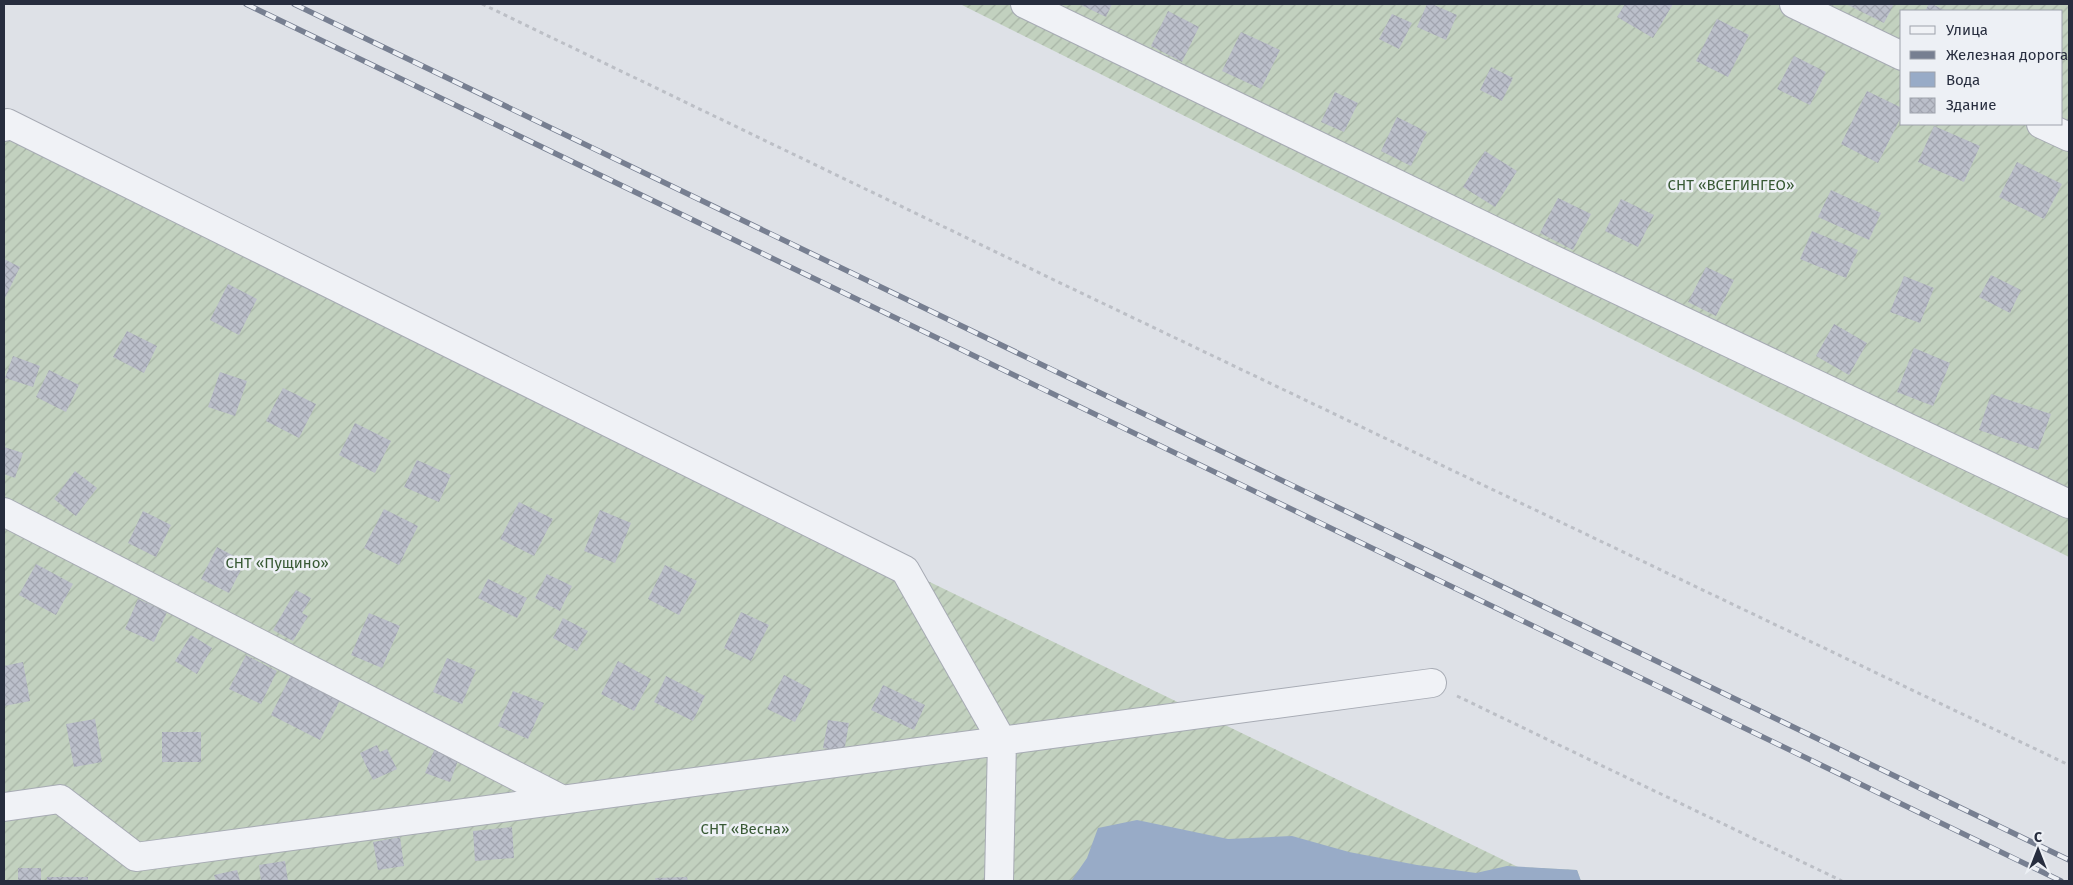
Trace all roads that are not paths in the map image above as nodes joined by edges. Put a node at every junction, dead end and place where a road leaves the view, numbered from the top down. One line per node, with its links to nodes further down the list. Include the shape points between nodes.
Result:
1 (1025, 4): 7 (lane, via 1564,265)
2 (1794, 4): 3 (lane)
3 (1900, 55)
4 (2043, 125): 6 (lane)
5 (4, 127): 10 (lane, via 7,123 905,570)
6 (2069, 138)
7 (2069, 504)
8 (4, 512): 11 (lane)
9 (1432, 683): 10 (lane)
10 (1002, 741): 11 (lane); 13 (lane)
11 (563, 800): 12 (lane, via 136,857 60,799)
12 (4, 807)
13 (999, 881)

